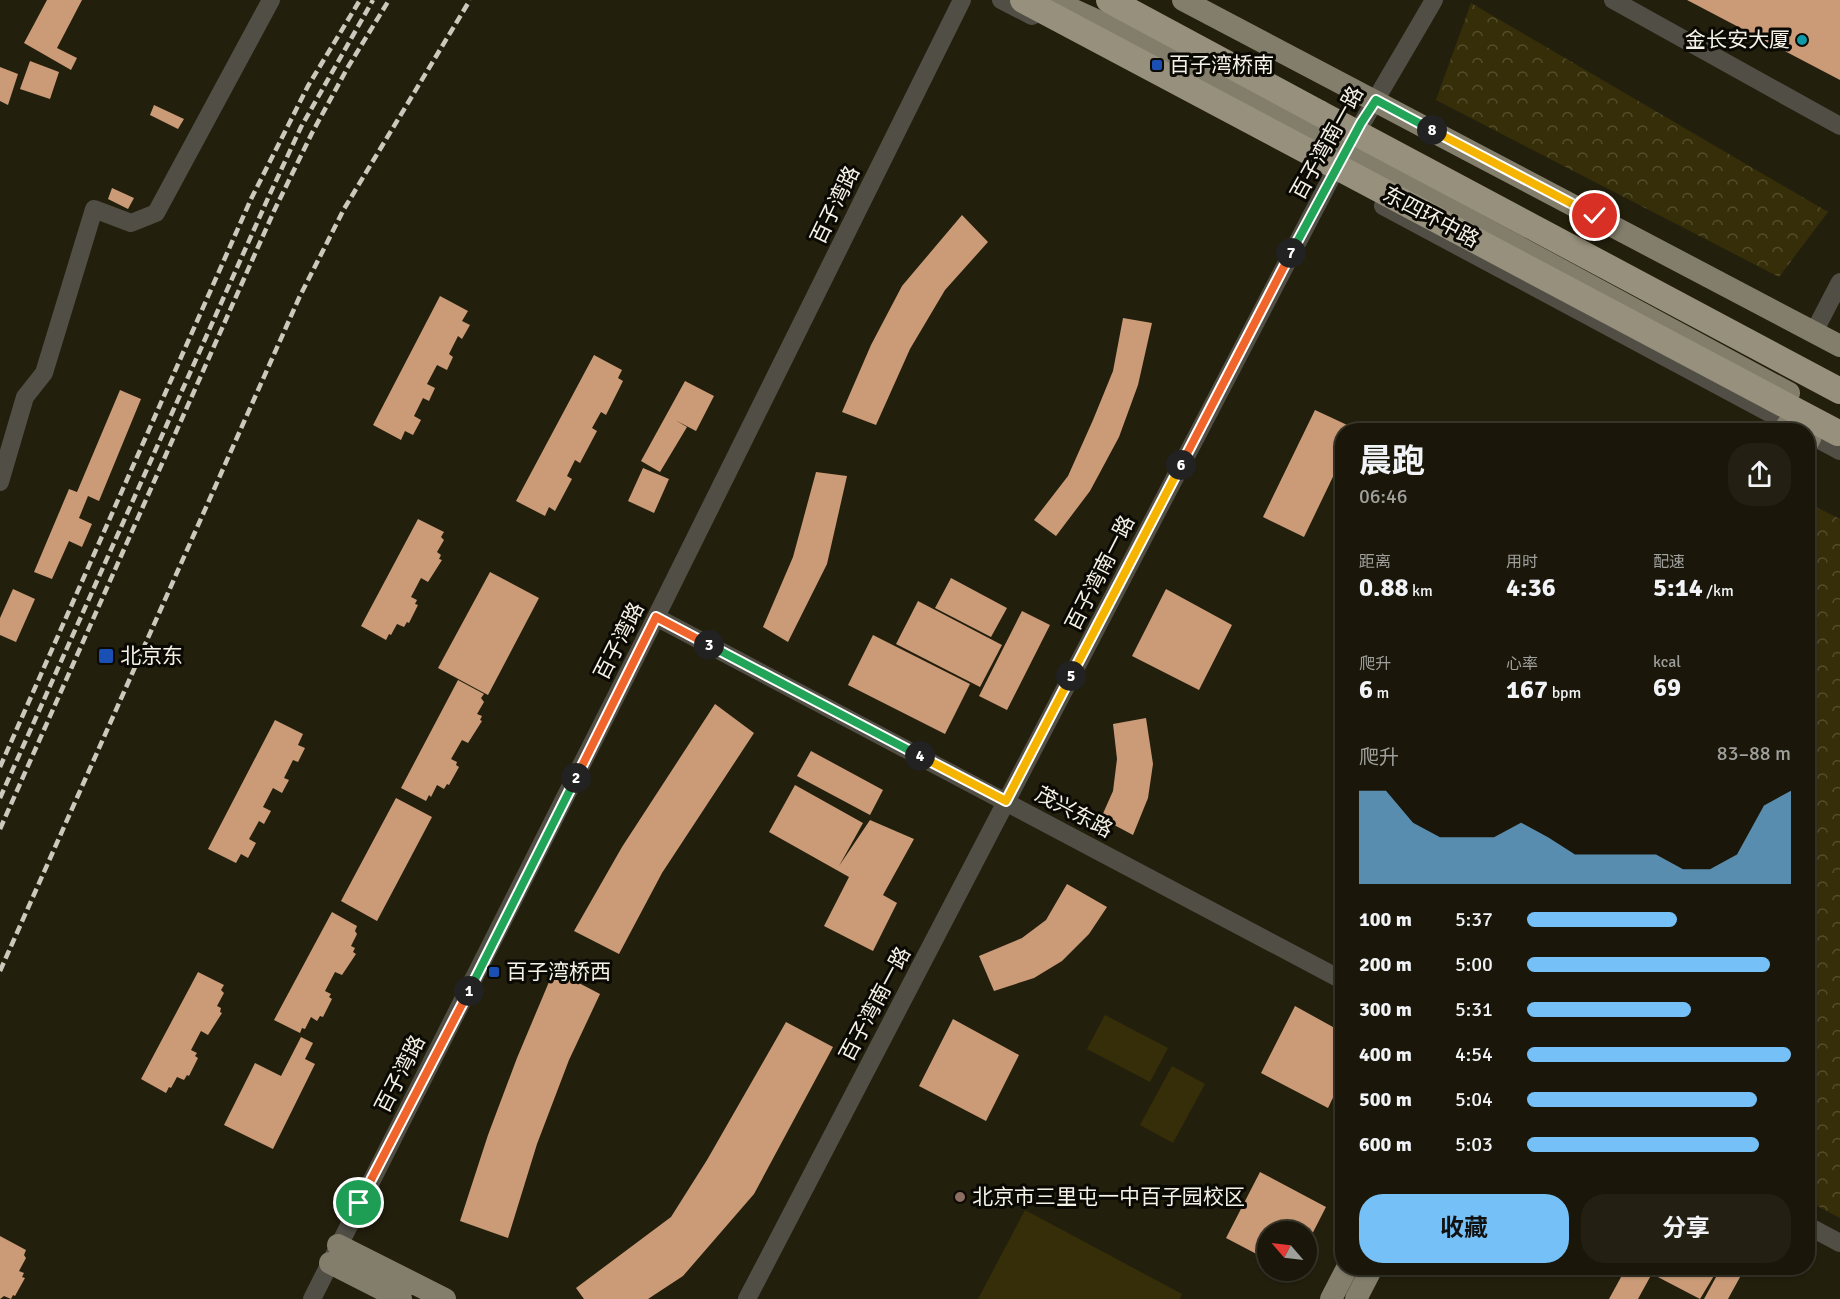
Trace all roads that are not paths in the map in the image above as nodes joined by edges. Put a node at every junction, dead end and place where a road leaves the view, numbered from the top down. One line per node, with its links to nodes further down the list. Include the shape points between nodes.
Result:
1 (272, 0): 26 (street, via 156,213 131,223 94,209 44,373 25,397)
2 (962, 0): 27 (street, 百子湾路)
3 (1001, 0): 15 (street, 东四环中路)
4 (1023, 0): 23 (highway, 东四环中路, bridge)
5 (1052, 0): 14 (main road, 东四环中路, via 1164,51)
6 (1109, 0): 20 (highway, 东四环中路, bridge)
7 (1128, 0): 12 (main road)
8 (1183, 0): 11 (main road)
9 (1434, 0): 11 (street, 百子湾南一路)
10 (1613, 0): 13 (street)
11 (1376, 100): 12 (street, 百子湾南一路); 17 (main road)
12 (1361, 123): 14 (street, 百子湾南一路); 19 (main road)
13 (1840, 126)
14 (1345, 153): 15 (street, 百子湾南一路); 21 (main road, 东四环中路)
15 (1331, 178): 22 (street, 东四环中路); 28 (street, 百子湾南一路)
16 (1840, 282): 17 (street)
17 (1814, 332): 18 (main road)
18 (1840, 346)
19 (1840, 379)
20 (1840, 391)
21 (1840, 420)
22 (1782, 423)
23 (1840, 434)
24 (1815, 440): 25 (street, 东四环中路)
25 (1840, 451)
26 (0, 482)
27 (656, 617): 28 (street, 茂兴东路); 32 (street, 百子湾路)
28 (1006, 801): 29 (street, 茂兴东路); 38 (street, 百子湾南一路)
29 (1335, 976)
30 (1815, 1230): 31 (street)
31 (1840, 1243)
32 (334, 1254): 35 (street, 百子湾路); 36 (main road); 37 (main road)
33 (1343, 1275): 39 (main road)
34 (1368, 1275): 40 (main road)
35 (312, 1299)
36 (401, 1299)
37 (445, 1299)
38 (747, 1299)
39 (1331, 1299)
40 (1356, 1299)

